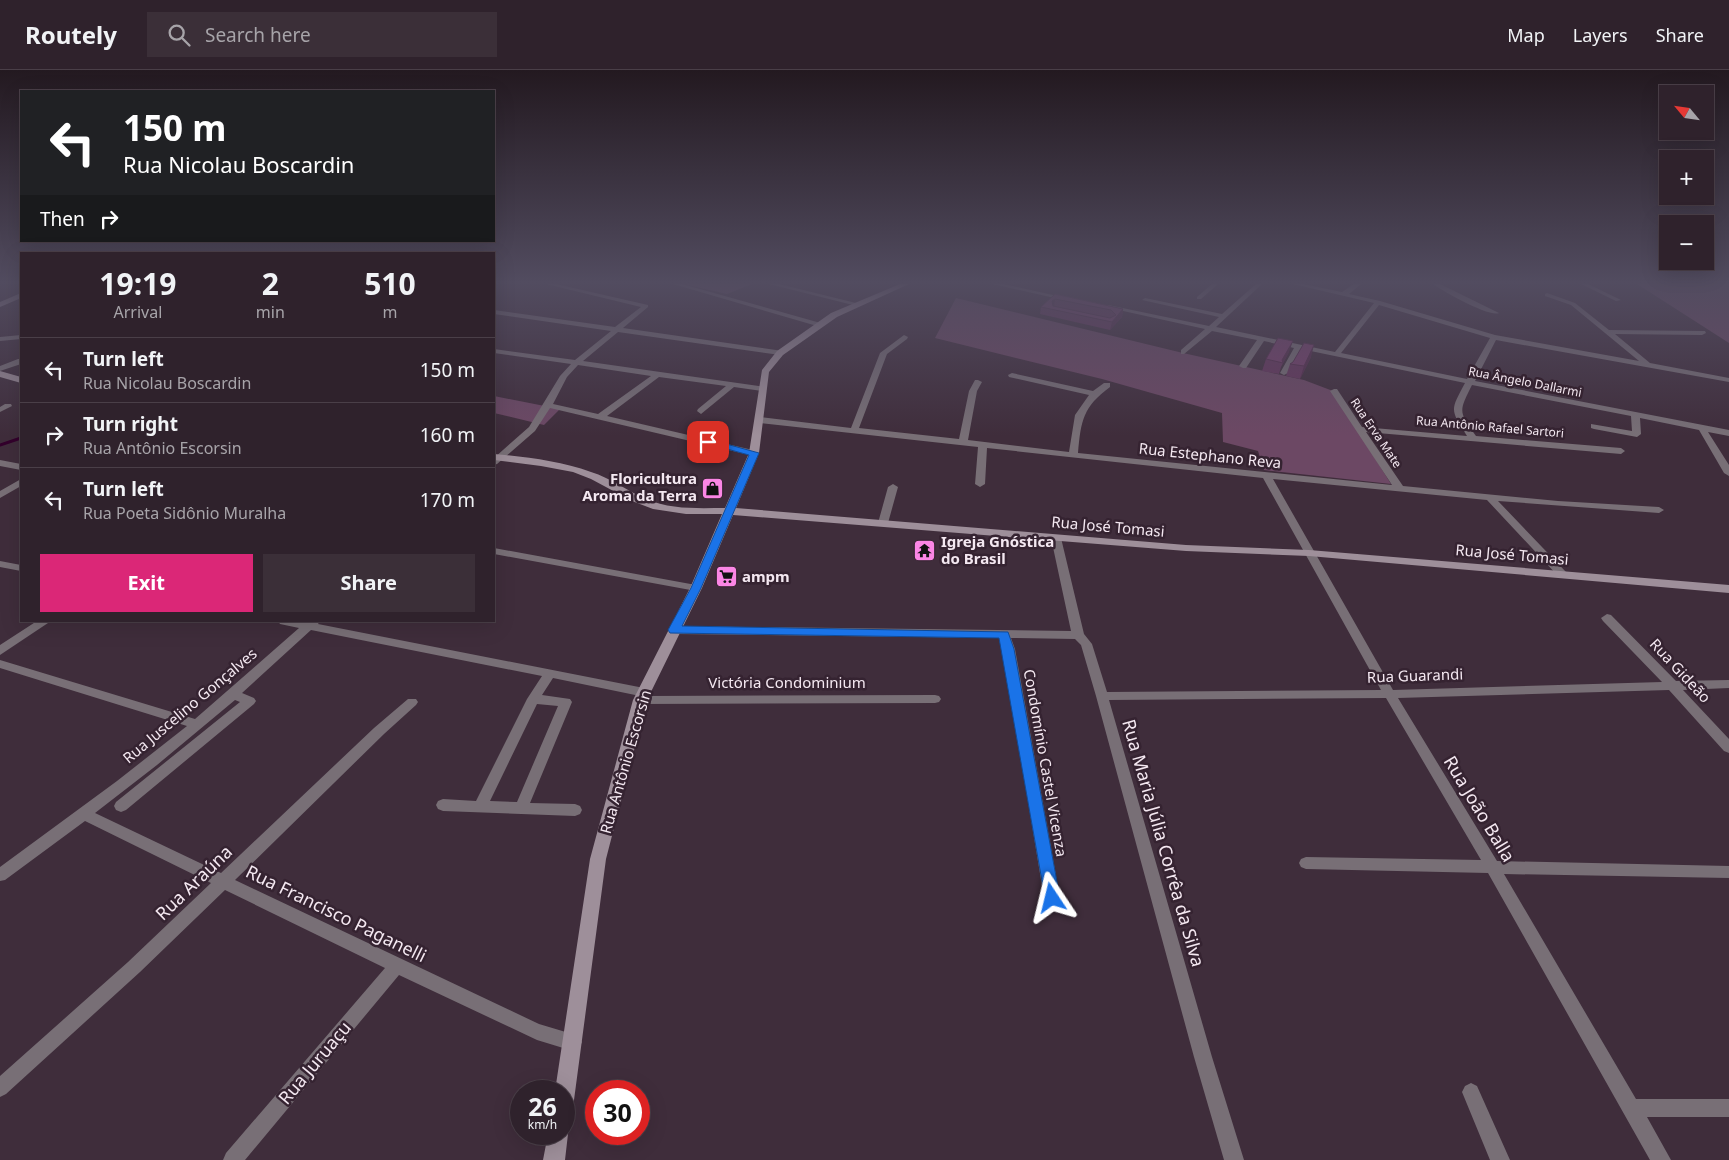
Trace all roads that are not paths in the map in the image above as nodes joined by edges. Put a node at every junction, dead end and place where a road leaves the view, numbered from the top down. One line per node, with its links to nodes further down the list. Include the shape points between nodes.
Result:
1 (612, 335): 20 (street)
2 (659, 335): 17 (street)
3 (805, 335): 17 (main road, Rua Antônio Escorsin)
4 (1204, 335): 16 (street)
5 (1241, 335): 13 (street, Rua Ângelo Dallarmi)
6 (1351, 335): 18 (street)
7 (1487, 335): 11 (street)
8 (1611, 335): 21 (street)
9 (20, 337): 12 (street)
10 (904, 337): 45 (street, via 884,353)
11 (1494, 337): 21 (street); 31 (street)
12 (0, 339)
13 (1262, 339): 14 (street, Rua Ângelo Dallarmi); 22 (street)
14 (1298, 347): 18 (street, Rua Ângelo Dallarmi); 24 (street)
15 (495, 351): 20 (street)
16 (1184, 352)
17 (780, 353): 34 (main road, Rua Antônio Escorsin, via 766,372)
18 (1336, 354): 31 (street, Rua Ângelo Dallarmi)
19 (20, 361): 23 (street)
20 (577, 362): 25 (street); 37 (street, via 564,376)
21 (1648, 365): 29 (street)
22 (1243, 366)
23 (0, 369)
24 (1284, 373)
25 (658, 374): 32 (street); 40 (street)
26 (1012, 375): 36 (street)
27 (2, 376): 28 (main road)
28 (20, 380)
29 (1729, 380)
30 (978, 382): 48 (street, via 973,390)
31 (1470, 382): 39 (street, Rua Ângelo Dallarmi); 47 (street, via 1457,406 1458,416)
32 (732, 385): 34 (street); 38 (street)
33 (1107, 385): 36 (street)
34 (762, 389): 41 (main road, Rua Antônio Escorsin)
35 (1334, 391): 44 (street, Rua Erva Mate)
36 (1094, 394): 52 (street, via 1085,402 1078,416)
37 (548, 405): 40 (street); 53 (street, via 532,428)
38 (701, 411)
39 (1635, 414): 42 (street, via 1637,434); 43 (street, Rua Ângelo Dallarmi)
40 (600, 417): 51 (street)
41 (759, 420): 45 (street, Rua Estephano Reva); 51 (main road, Rua Antônio Escorsin)
42 (1594, 426)
43 (1702, 428): 46 (street, Rua Ângelo Dallarmi); 56 (street)
44 (1358, 429): 47 (street, Rua Antônio Rafael Sartori); 61 (street, Rua Erva Mate)
45 (854, 431): 48 (street, Rua Estephano Reva)
46 (1729, 433)
47 (1473, 438): 50 (street, Rua Antônio Rafael Sartori)
48 (963, 442): 49 (street, Rua Estephano Reva)
49 (983, 444): 52 (street, Rua Estephano Reva); 59 (street)
50 (1621, 451)
51 (754, 453): 65 (main road, Rua Antônio Escorsin)
52 (1073, 455): 57 (street, Rua Estephano Reva)
53 (495, 459): 65 (main road, Rua José Tomasi, via 544,463 587,473 624,493 662,507)
54 (0, 463): 55 (street)
55 (20, 467)
56 (1729, 474)
57 (1266, 476): 61 (street, Rua Estephano Reva); 69 (street, Rua João Balla)
58 (20, 483): 62 (street)
59 (980, 484)
60 (893, 487): 66 (street)
61 (1398, 488): 63 (street, Rua Estephano Reva)
62 (0, 495)
63 (1490, 498): 64 (street, Rua Estephano Reva); 72 (street)
64 (1659, 510)
65 (730, 511): 66 (main road, Rua José Tomasi); 73 (main road, Rua Antônio Escorsin)
66 (883, 523): 67 (main road, Rua José Tomasi)
67 (1056, 538): 69 (main road, Rua José Tomasi); 81 (street, Rua Maria Júlia Corrêa da Silva)
68 (495, 551): 73 (street)
69 (1309, 553): 72 (main road, Rua José Tomasi); 88 (street, Rua João Balla)
70 (0, 564): 71 (street)
71 (20, 568)
72 (1562, 574): 74 (main road, Rua José Tomasi)
73 (696, 588): 79 (main road, Rua Antônio Escorsin)
74 (1729, 589)
75 (1607, 618): 85 (street, Rua Gideão)
76 (44, 622): 82 (street)
77 (293, 622): 78 (street, Victória Condominium)
78 (311, 624): 84 (street, Victória Condominium); 87 (street, Rua Juscelino Gonçalves)
79 (674, 630): 80 (street); 89 (main road, Rua Antônio Escorsin)
80 (1004, 634): 81 (street); 107 (street, Condomínio Castel Vicenza)
81 (1078, 635): 90 (street, Rua Maria Júlia Corrêa da Silva, via 1086,644)
82 (0, 651)
83 (0, 664): 94 (street)
84 (549, 675): 89 (street, Victória Condominium); 91 (street)
85 (1672, 684): 86 (street, Rua Guarandi); 88 (street, Rua Guarandi); 95 (street, Rua Gideão)
86 (1729, 684)
87 (232, 694): 94 (street, Rua Juscelino Gonçalves); 97 (street, via 250,701)
88 (1390, 694): 90 (street, Rua Guarandi); 103 (street, Rua João Balla)
89 (642, 696): 92 (street, Victória Condominium); 109 (main road, Rua Antônio Escorsin, via 598,859)
90 (1102, 696): 118 (street, Rua Maria Júlia Corrêa da Silva)
91 (533, 699): 98 (street); 99 (street, via 566,702)
92 (935, 699)
93 (412, 702): 106 (street, Rua Araúna)
94 (196, 724): 101 (street, Rua Juscelino Gonçalves)
95 (1729, 748)
96 (443, 805): 98 (street)
97 (121, 806)
98 (480, 807): 99 (street)
99 (521, 808): 100 (street)
100 (575, 810)
101 (84, 814): 105 (street, Rua Juscelino Gonçalves); 106 (street, Rua Francisco Paganelli)
102 (1306, 863): 103 (street)
103 (1493, 868): 104 (street); 113 (street, Rua João Balla)
104 (1729, 872)
105 (0, 876)
106 (222, 882): 108 (street, Rua Francisco Paganelli); 111 (street, Rua Araúna)
107 (1052, 898)
108 (397, 966): 109 (street, Rua Francisco Paganelli, via 537,1032); 116 (street, Rua Juruaçu)
109 (573, 1042): 110 (main road, Rua Antônio Escorsin)
110 (567, 1080)
111 (0, 1088)
112 (1471, 1092): 119 (street)
113 (1632, 1108): 114 (street); 120 (street, Rua João Balla)
114 (1729, 1108)
115 (556, 1145): 117 (main road)
116 (233, 1160)
117 (554, 1160)
118 (1234, 1160)
119 (1500, 1160)
120 (1661, 1160)

